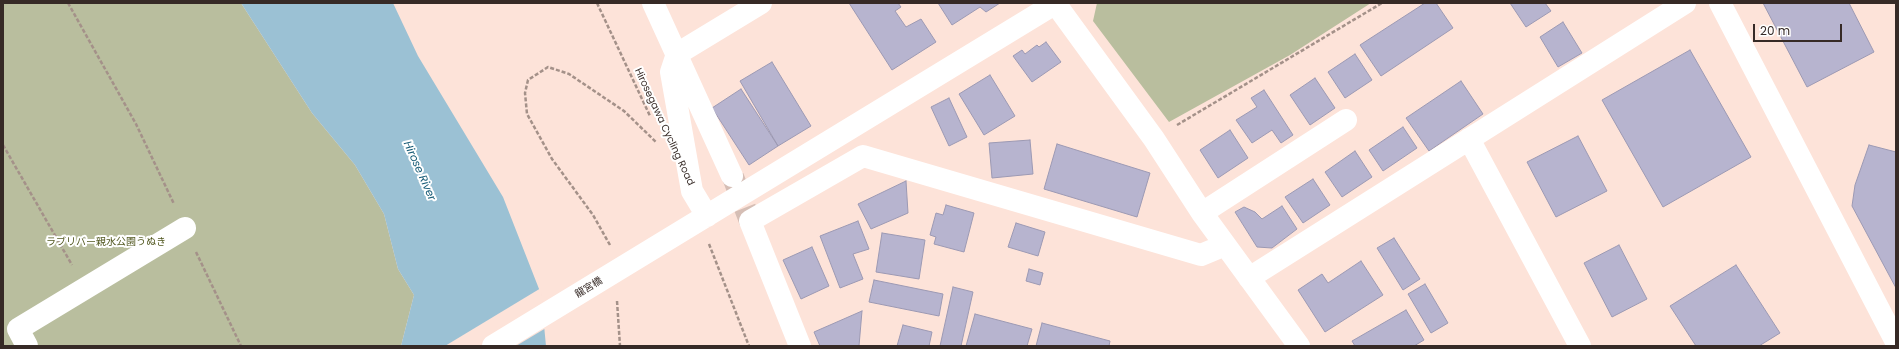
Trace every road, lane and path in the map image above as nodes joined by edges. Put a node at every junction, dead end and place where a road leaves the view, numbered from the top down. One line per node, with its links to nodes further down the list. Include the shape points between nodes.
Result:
1 (68, 3): 19 (path, via 136,124)
2 (597, 3): 10 (path, Hirosegawa Cycling Road)
3 (653, 3): 9 (street)
4 (762, 3): 9 (street)
5 (1056, 3): 12 (street); 18 (street, 龍宮橋)
6 (1382, 3): 12 (path)
7 (1685, 3): 13 (street)
8 (1720, 3): 25 (street)
9 (677, 54): 16 (street); 18 (street, via 671,72 692,190)
10 (651, 118)
11 (1346, 120): 17 (street)
12 (1154, 139): 17 (street)
13 (1469, 139): 22 (street); 33 (street)
14 (657, 143): 21 (path, via 624,110 569,74 548,67 528,80 525,93 527,114 552,159 593,215)
15 (3, 145): 23 (path)
16 (732, 176)
17 (1202, 213): 20 (street)
18 (695, 224): 28 (street, 龍宮橋); 30 (path, via 711,246)
19 (185, 228): 23 (street); 27 (path)
20 (1224, 245): 22 (street); 31 (street, via 1201,255 862,156 750,221)
21 (611, 247)
22 (1249, 278): 32 (street)
23 (85, 288): 26 (street, via 18,329)
24 (617, 300): 29 (path)
25 (1896, 342)
26 (27, 346)
27 (240, 346)
28 (493, 346)
29 (620, 346)
30 (749, 346)
31 (800, 346)
32 (1298, 346)
33 (1580, 346)

